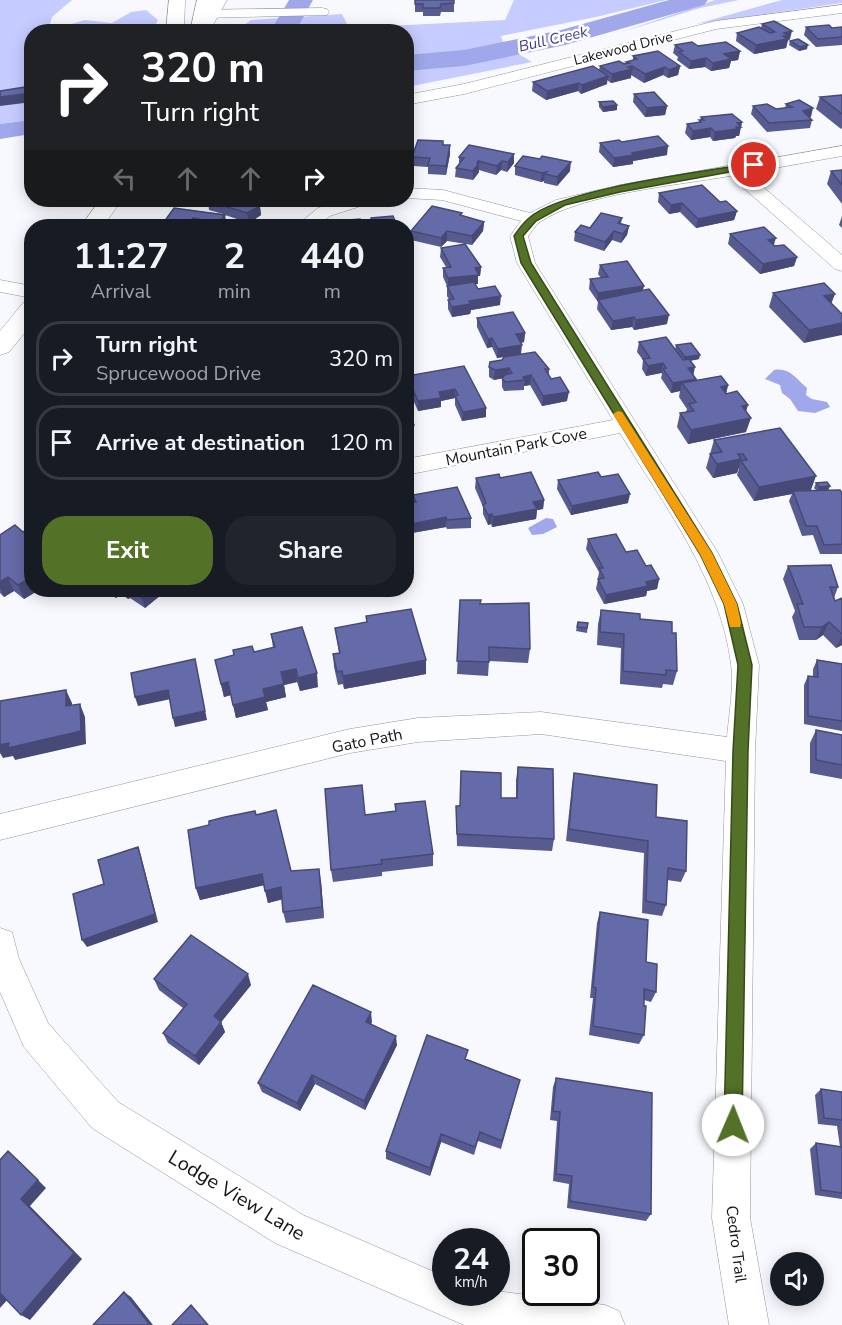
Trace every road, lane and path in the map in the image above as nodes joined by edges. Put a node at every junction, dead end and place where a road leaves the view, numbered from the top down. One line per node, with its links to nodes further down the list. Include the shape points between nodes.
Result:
1 (177, 6): 5 (main road)
2 (842, 9): 6 (street, Lakewood Drive, via 716,25)
3 (322, 12): 4 (street)
4 (206, 15)
5 (176, 24)
6 (414, 98)
7 (842, 151): 8 (street)
8 (732, 169): 12 (street, via 562,204); 13 (street)
9 (414, 194): 12 (street, via 443,195)
10 (340, 207): 11 (street)
11 (314, 219)
12 (532, 219): 18 (street, Cedro Trail, via 519,236 526,263)
13 (842, 265)
14 (0, 286): 15 (street)
15 (24, 290)
16 (24, 318): 17 (main road)
17 (0, 347)
18 (625, 425): 19 (street, Mountain Park Cove); 20 (street, Cedro Trail, via 706,553 730,604 745,665)
19 (414, 465)
20 (741, 751): 21 (street, Gato Path, via 541,723 418,730 350,741); 24 (street, Cedro Trail, via 731,1218)
21 (0, 827)
22 (0, 943): 23 (street, Lodge View Lane, via 3,960 36,1035 105,1115 289,1229 469,1307)
23 (605, 1325)
24 (749, 1325)

